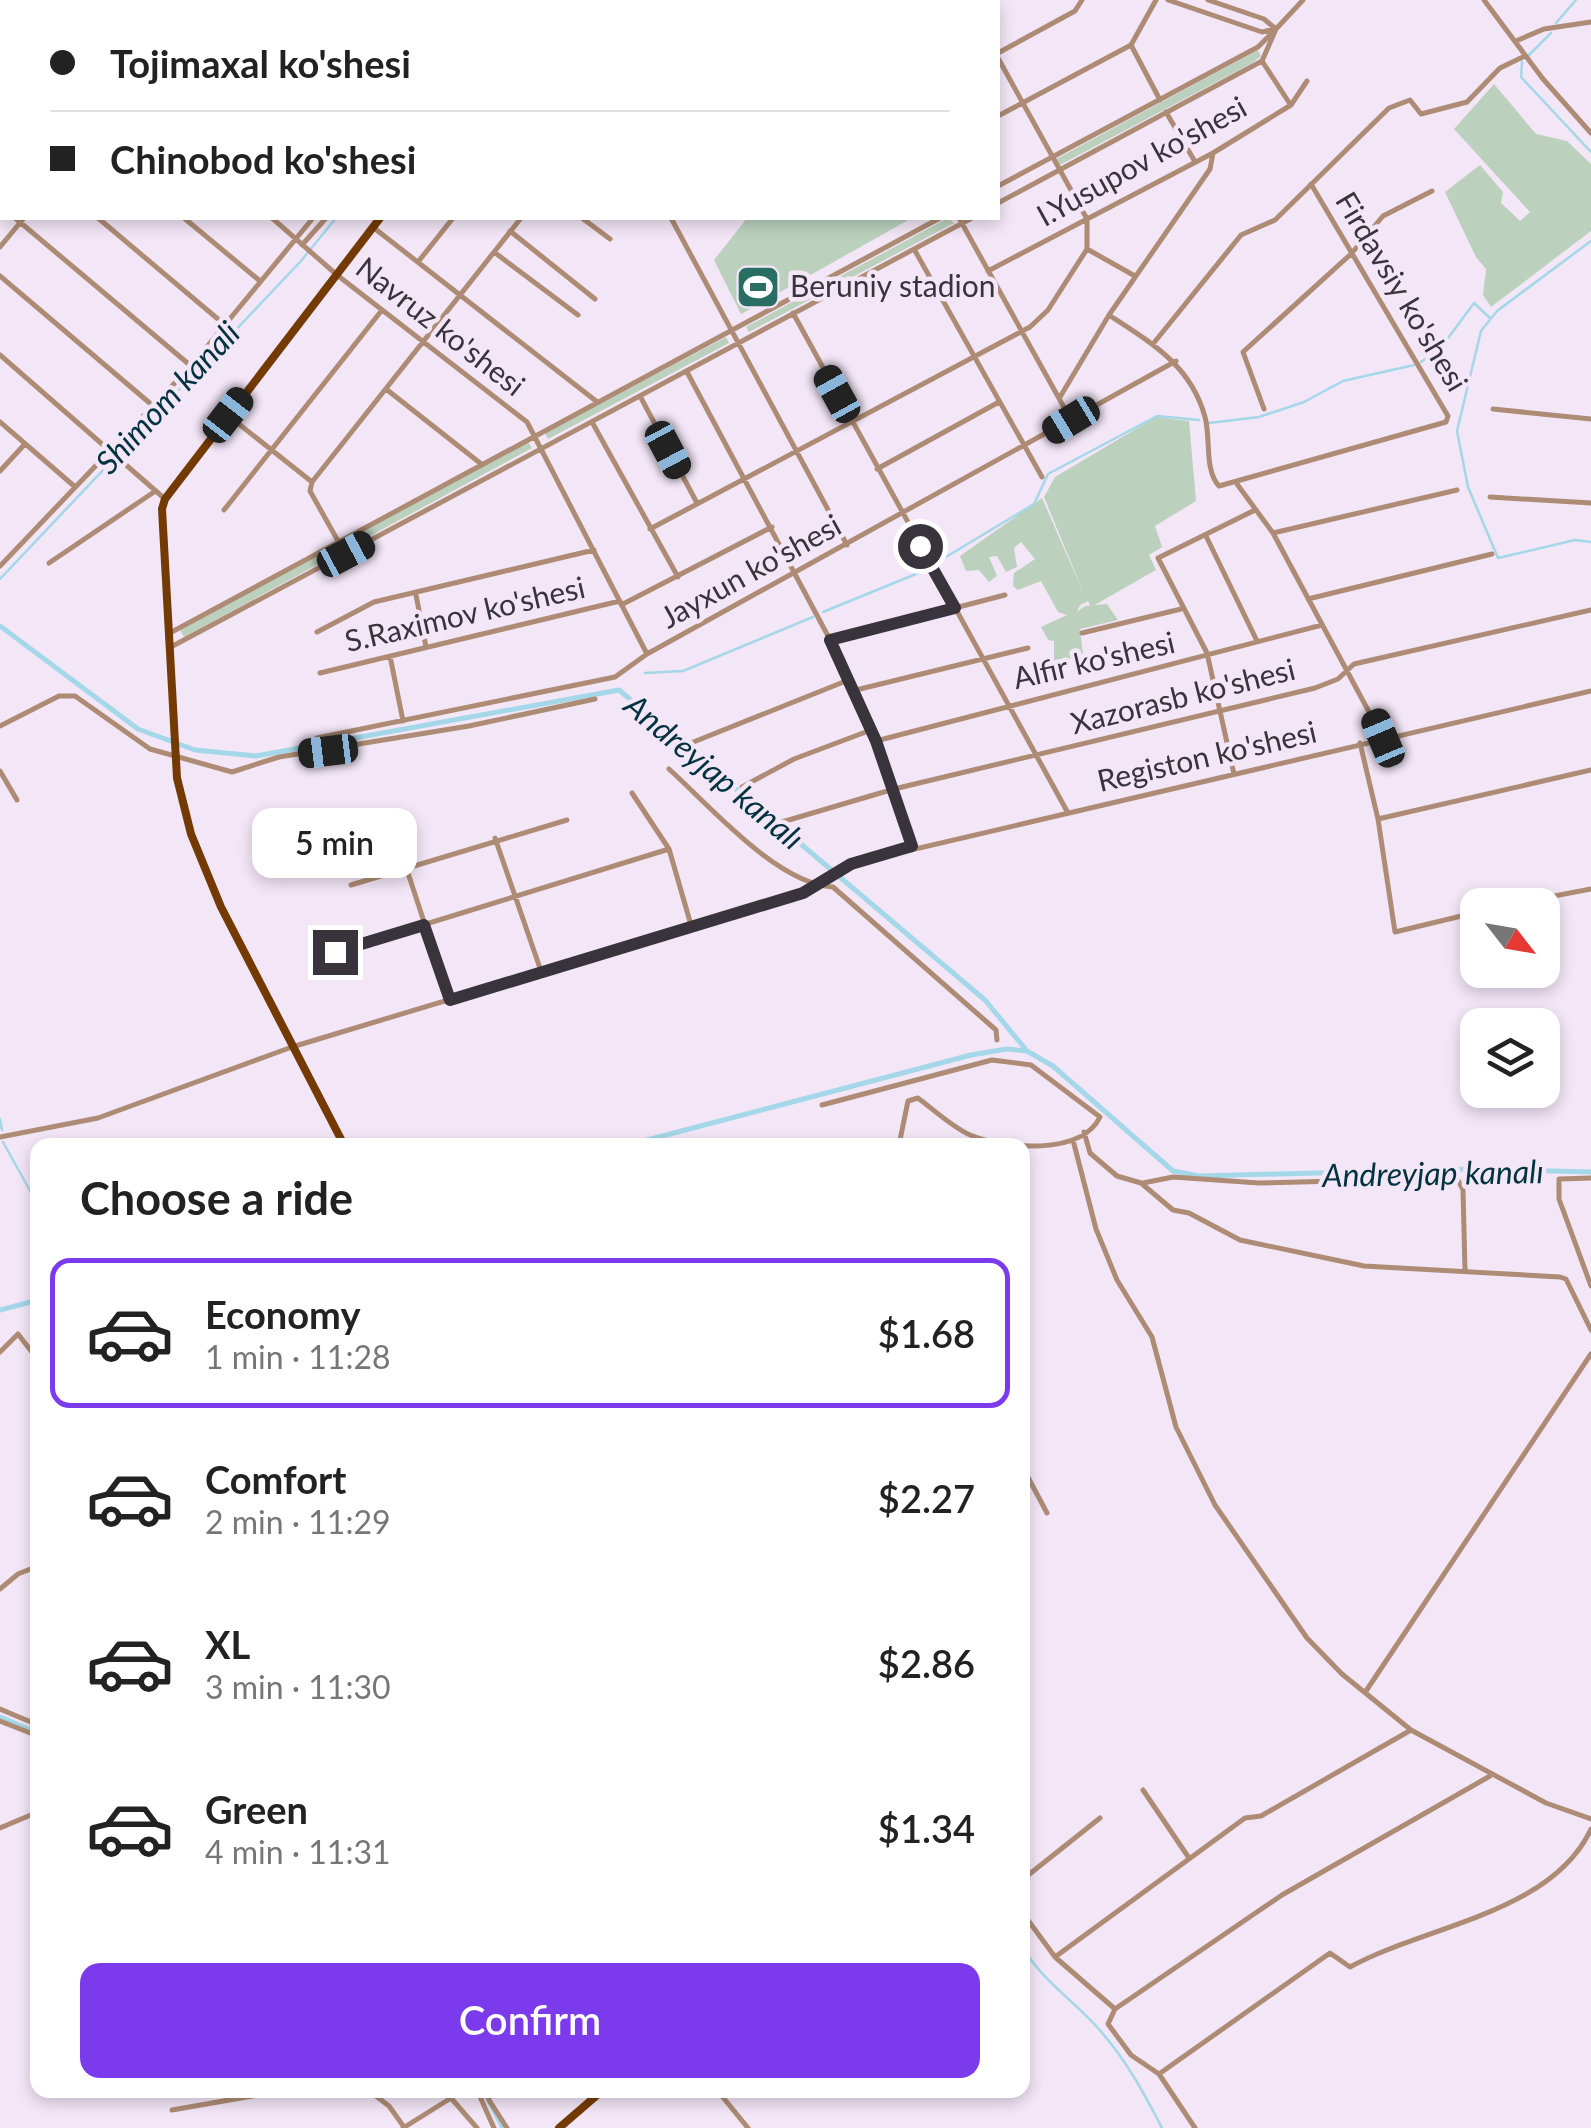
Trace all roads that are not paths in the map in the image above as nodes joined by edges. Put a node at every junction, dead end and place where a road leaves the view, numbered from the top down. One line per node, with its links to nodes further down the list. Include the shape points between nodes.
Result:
1 (1082, 0): 15 (street, via 1075,11)
2 (1156, 0): 13 (street)
3 (1168, 0): 11 (street)
4 (1208, 0): 8 (street)
5 (1232, 0): 8 (street)
6 (1303, 0): 10 (street)
7 (1484, 0): 12 (street)
8 (1226, 6): 10 (street)
9 (1591, 22): 12 (street)
10 (1276, 29): 11 (street); 14 (street); 18 (street)
11 (1262, 32): 14 (street)
12 (1514, 40): 16 (street)
13 (1131, 45): 20 (street); 21 (street)
14 (1258, 47): 20 (street)
15 (1000, 54)
16 (1524, 56): 25 (street); 30 (street, via 1500,68 1468,102 1421,114 1407,100 1389,108)
17 (1000, 59): 21 (street)
18 (1262, 60): 22 (street); 23 (street)
19 (1307, 81): 22 (street, I.Yusupov ko'shesi)
20 (1160, 100): 27 (street)
21 (1021, 102): 24 (street); 27 (street)
22 (1291, 106): 26 (street, I.Yusupov ko'shesi)
23 (1166, 112): 28 (street); 29 (street)
24 (1000, 115)
25 (1591, 132)
26 (1213, 153): 28 (street, I.Yusupov ko'shesi); 63 (street, via 1210,169)
27 (1051, 157): 29 (street); 31 (street)
28 (1194, 160): 34 (street, I.Yusupov ko'shesi)
29 (1058, 170): 33 (street); 34 (street)
30 (1311, 184): 58 (street, Firdavsiy ko'shesi); 76 (street, via 1275,220 1241,235)
31 (1000, 185)
32 (1432, 191): 58 (street, via 1394,207)
33 (1000, 203)
34 (1086, 219): 56 (street); 60 (street, I.Yusupov ko'shesi)
35 (19, 220): 53 (street)
36 (21, 220): 80 (street)
37 (100, 220): 71 (street)
38 (186, 220): 64 (street)
39 (274, 220): 51 (street, Navruz ko'shesi)
40 (311, 220): 51 (street)
41 (325, 220): 54 (street)
42 (378, 220): 49 (main road)
43 (452, 220): 59 (street)
44 (518, 220): 50 (street)
45 (585, 220): 52 (street)
46 (676, 220): 72 (street)
47 (936, 220): 72 (street)
48 (960, 220): 55 (street); 60 (street)
49 (372, 227): 59 (street); 61 (main road)
50 (510, 231): 57 (street); 66 (street)
51 (294, 238): 54 (street, Navruz ko'shesi); 64 (street)
52 (610, 239)
53 (0, 246)
54 (306, 248): 61 (street, Navruz ko'shesi)
55 (914, 249): 68 (street); 78 (street)
56 (1087, 249): 63 (street); 73 (street, via 1048,310)
57 (494, 252): 65 (street); 70 (street)
58 (1351, 254): 88 (street, via 1243,352); 109 (street, Firdavsiy ko'shesi, via 1446,422)
59 (418, 262): 65 (street)
60 (988, 271): 73 (street)
61 (337, 275): 67 (street, Navruz ko'shesi); 90 (main road)
62 (0, 276): 87 (street)
63 (1135, 276): 69 (street)
64 (260, 282): 71 (street)
65 (460, 295): 74 (street); 85 (street)
66 (595, 298)
67 (382, 310): 74 (street, Navruz ko'shesi); 101 (street)
68 (793, 314): 75 (street); 93 (street)
69 (1108, 314): 76 (street); 84 (street)
70 (578, 315)
71 (225, 325): 80 (street)
72 (732, 330): 75 (street); 85 (street)
73 (1021, 332): 78 (street); 84 (street)
74 (422, 342): 82 (street); 96 (street, Navruz ko'shesi)
75 (738, 342): 81 (street); 102 (street)
76 (1153, 344): 79 (street)
77 (0, 355): 99 (street)
78 (974, 356): 86 (street); 93 (street)
79 (1176, 361): 92 (street, Jayxun ko'shesi); 109 (street, via 1205,416 1213,476 1220,486)
80 (191, 366): 87 (street)
81 (686, 371): 83 (street); 107 (street)
82 (386, 389): 103 (street); 108 (street)
83 (640, 396): 95 (street); 116 (street)
84 (1060, 397): 92 (street)
85 (596, 401): 96 (street)
86 (999, 402): 98 (street); 104 (street)
87 (152, 405): 99 (street)
88 (1264, 409)
89 (1493, 409): 91 (street)
90 (228, 415): 101 (street); 114 (main road)
91 (1591, 419)
92 (1071, 420): 98 (street, Jayxun ko'shesi)
93 (852, 421): 102 (street); 104 (street)
94 (0, 422): 97 (street)
95 (592, 422): 100 (street); 121 (street)
96 (534, 434): 100 (street, Navruz ko'shesi); 103 (street)
97 (24, 445): 105 (street); 110 (street)
98 (1025, 448): 106 (street); 119 (street, Jayxun ko'shesi)
99 (111, 449): 110 (street); 112 (street)
100 (540, 449): 126 (street, Navruz ko'shesi); 145 (street)
101 (271, 450): 108 (street); 117 (street)
102 (796, 450): 107 (street); 125 (street)
103 (480, 464): 124 (street)
104 (877, 469): 119 (street)
105 (0, 470)
106 (1042, 477)
107 (745, 478): 116 (street); 120 (street)
108 (312, 482): 124 (street, via 310,491)
109 (1237, 484): 118 (street)
110 (74, 486): 129 (street)
111 (1456, 490): 122 (street)
112 (154, 492): 114 (street); 128 (street)
113 (1490, 497): 115 (street)
114 (165, 498): 142 (main road)
115 (1591, 503)
116 (697, 504): 121 (street)
117 (224, 510)
118 (1253, 511): 122 (street); 123 (street)
119 (902, 516): 125 (street, Jayxun ko'shesi); 136 (street)
120 (772, 527): 130 (street); 131 (street, S.Raximov ko'shesi)
121 (650, 530): 131 (street)
122 (1273, 533): 134 (street)
123 (1205, 535): 137 (street, via 1158,558); 144 (street)
124 (338, 541): 142 (street)
125 (847, 545): 130 (street, Jayxun ko'shesi)
126 (594, 550): 132 (street); 135 (street, Navruz ko'shesi)
127 (1492, 554): 134 (street)
128 (49, 562)
129 (0, 566)
130 (798, 572): 143 (street); 148 (street, Jayxun ko'shesi)
131 (678, 576): 135 (street, S.Raximov ko'shesi)
132 (416, 594): 140 (street, via 374,602); 146 (street)
133 (1005, 595): 136 (street)
134 (1308, 599): 139 (street)
135 (621, 603): 146 (street, S.Raximov ko'shesi); 148 (street, Navruz ko'shesi)
136 (955, 608): 143 (street); 151 (street)
137 (1181, 609): 141 (street); 149 (street)
138 (1591, 610): 152 (street, Xazorasb ko'shesi)
139 (1322, 625): 144 (street, Alfir ko'shesi); 152 (street)
140 (318, 632)
141 (1082, 633)
142 (168, 634): 145 (main road)
143 (830, 640): 154 (street)
144 (1257, 641): 149 (street, Alfir ko'shesi)
145 (169, 648): 169 (main road)
146 (426, 648): 150 (street, S.Raximov ko'shesi)
147 (1028, 648): 151 (street)
148 (647, 654): 160 (street, Jayxun ko'shesi, via 615,677)
149 (1207, 654): 158 (street, Alfir ko'shesi); 159 (street)
150 (390, 656): 153 (street, S.Raximov ko'shesi); 160 (street)
151 (983, 658): 155 (street); 158 (street)
152 (1349, 669): 159 (street, Xazorasb ko'shesi, via 1315,688); 164 (street)
153 (320, 673)
154 (851, 679): 155 (street); 166 (street)
155 (855, 690): 162 (street)
156 (1591, 690): 164 (street, Registon ko'shesi)
157 (595, 698): 169 (street, via 280,757 232,772)
158 (1004, 705): 165 (street, Alfir ko'shesi); 168 (street)
159 (1222, 710): 168 (street, Xazorasb ko'shesi); 173 (street)
160 (403, 721): 163 (street, Jayxun ko'shesi)
161 (0, 726): 169 (street, via 59,696 75,696 150,749)
162 (871, 730): 165 (street); 174 (street)
163 (317, 738)
164 (1383, 738): 167 (street, Registon ko'shesi)
165 (876, 741): 175 (street)
166 (691, 743)
167 (1360, 743): 173 (street, Registon ko'shesi); 179 (street)
168 (1036, 756): 175 (street, Xazorasb ko'shesi); 178 (street)
169 (176, 759): 198 (main road, via 191,834)
170 (670, 769): 186 (street, via 776,864)
171 (1591, 770): 179 (street)
172 (0, 771): 177 (street)
173 (1234, 774): 178 (street, Registon ko'shesi)
174 (742, 787)
175 (894, 789): 181 (street, Xazorasb ko'shesi); 183 (street)
176 (632, 793): 184 (street)
177 (17, 800)
178 (1068, 813): 183 (street, Registon ko'shesi)
179 (1378, 819): 191 (street, via 1395,932)
180 (567, 820): 182 (street)
181 (782, 822)
182 (495, 838): 185 (street); 190 (street)
183 (912, 846): 186 (street, Registon ko'shesi, via 844,868)
184 (669, 849): 190 (street); 193 (street)
185 (406, 867): 187 (street); 192 (street)
186 (822, 884): 193 (street); 197 (street, via 922,961 996,1030)
187 (352, 885)
188 (1591, 888): 189 (street)
189 (1560, 894)
190 (517, 896): 192 (street); 195 (street)
191 (1460, 916)
192 (424, 925): 194 (street); 196 (street)
193 (691, 925): 195 (street)
194 (335, 952)
195 (540, 971): 196 (street)
196 (450, 1000): 198 (street)
197 (997, 1040)
198 (292, 1047): 201 (street, via 98,1118); 202 (main road)
199 (822, 1106): 200 (street, via 992,1060 1014,1061 1042,1072 1100,1117)
200 (1084, 1132): 205 (street); 208 (street, via 1090,1153 1117,1176)
201 (0, 1137)
202 (340, 1138)
203 (900, 1138): 204 (street, via 908,1101 918,1098 968,1134)
204 (990, 1138)
205 (1073, 1140): 206 (street); 219 (street, via 1096,1229 1152,1337 1176,1427 1215,1505 1306,1638)
206 (1030, 1145)
207 (1591, 1178): 210 (street, via 1559,1179 1559,1200)
208 (1141, 1183): 209 (street, via 1173,1210 1257,1244 1364,1266); 209 (street, via 1172,1177 1260,1183 1456,1178 1463,1190)
209 (1466, 1270): 211 (street, via 1566,1279)
210 (1591, 1286)
211 (1591, 1330)
212 (30, 1350): 213 (street, via 18,1334)
213 (0, 1352)
214 (1591, 1354): 219 (street)
215 (1030, 1481): 216 (street)
216 (1047, 1513)
217 (30, 1569): 218 (street)
218 (0, 1589)
219 (1366, 1691): 223 (street)
220 (0, 1709): 222 (street)
221 (0, 1721): 224 (street)
222 (30, 1722)
223 (1411, 1730): 225 (street); 232 (street, via 1260,1816 1245,1818)
224 (30, 1733)
225 (1491, 1775): 229 (street); 236 (street, via 1282,1895)
226 (1144, 1790): 232 (street)
227 (30, 1815): 230 (street)
228 (1100, 1818): 233 (street)
229 (1591, 1819)
230 (0, 1828)
231 (1591, 1828): 237 (street, via 1581,1850 1512,1905 1425,1932 1350,1966 1330,1953)
232 (1189, 1858): 235 (street)
233 (1030, 1874)
234 (1030, 1923): 235 (street)
235 (1054, 1957): 236 (street)
236 (1115, 2010): 237 (street, via 1108,2024 1131,2055)
237 (1159, 2074): 251 (street)
238 (241, 2098): 244 (street)
239 (378, 2098): 245 (street)
240 (478, 2098): 247 (street)
241 (489, 2098): 248 (street)
242 (593, 2098): 249 (main road)
243 (724, 2098): 250 (street)
244 (172, 2110)
245 (403, 2128): 246 (street, via 451,2098)
246 (477, 2128)
247 (494, 2128)
248 (507, 2128)
249 (559, 2128)
250 (748, 2128)
251 (1196, 2128)

